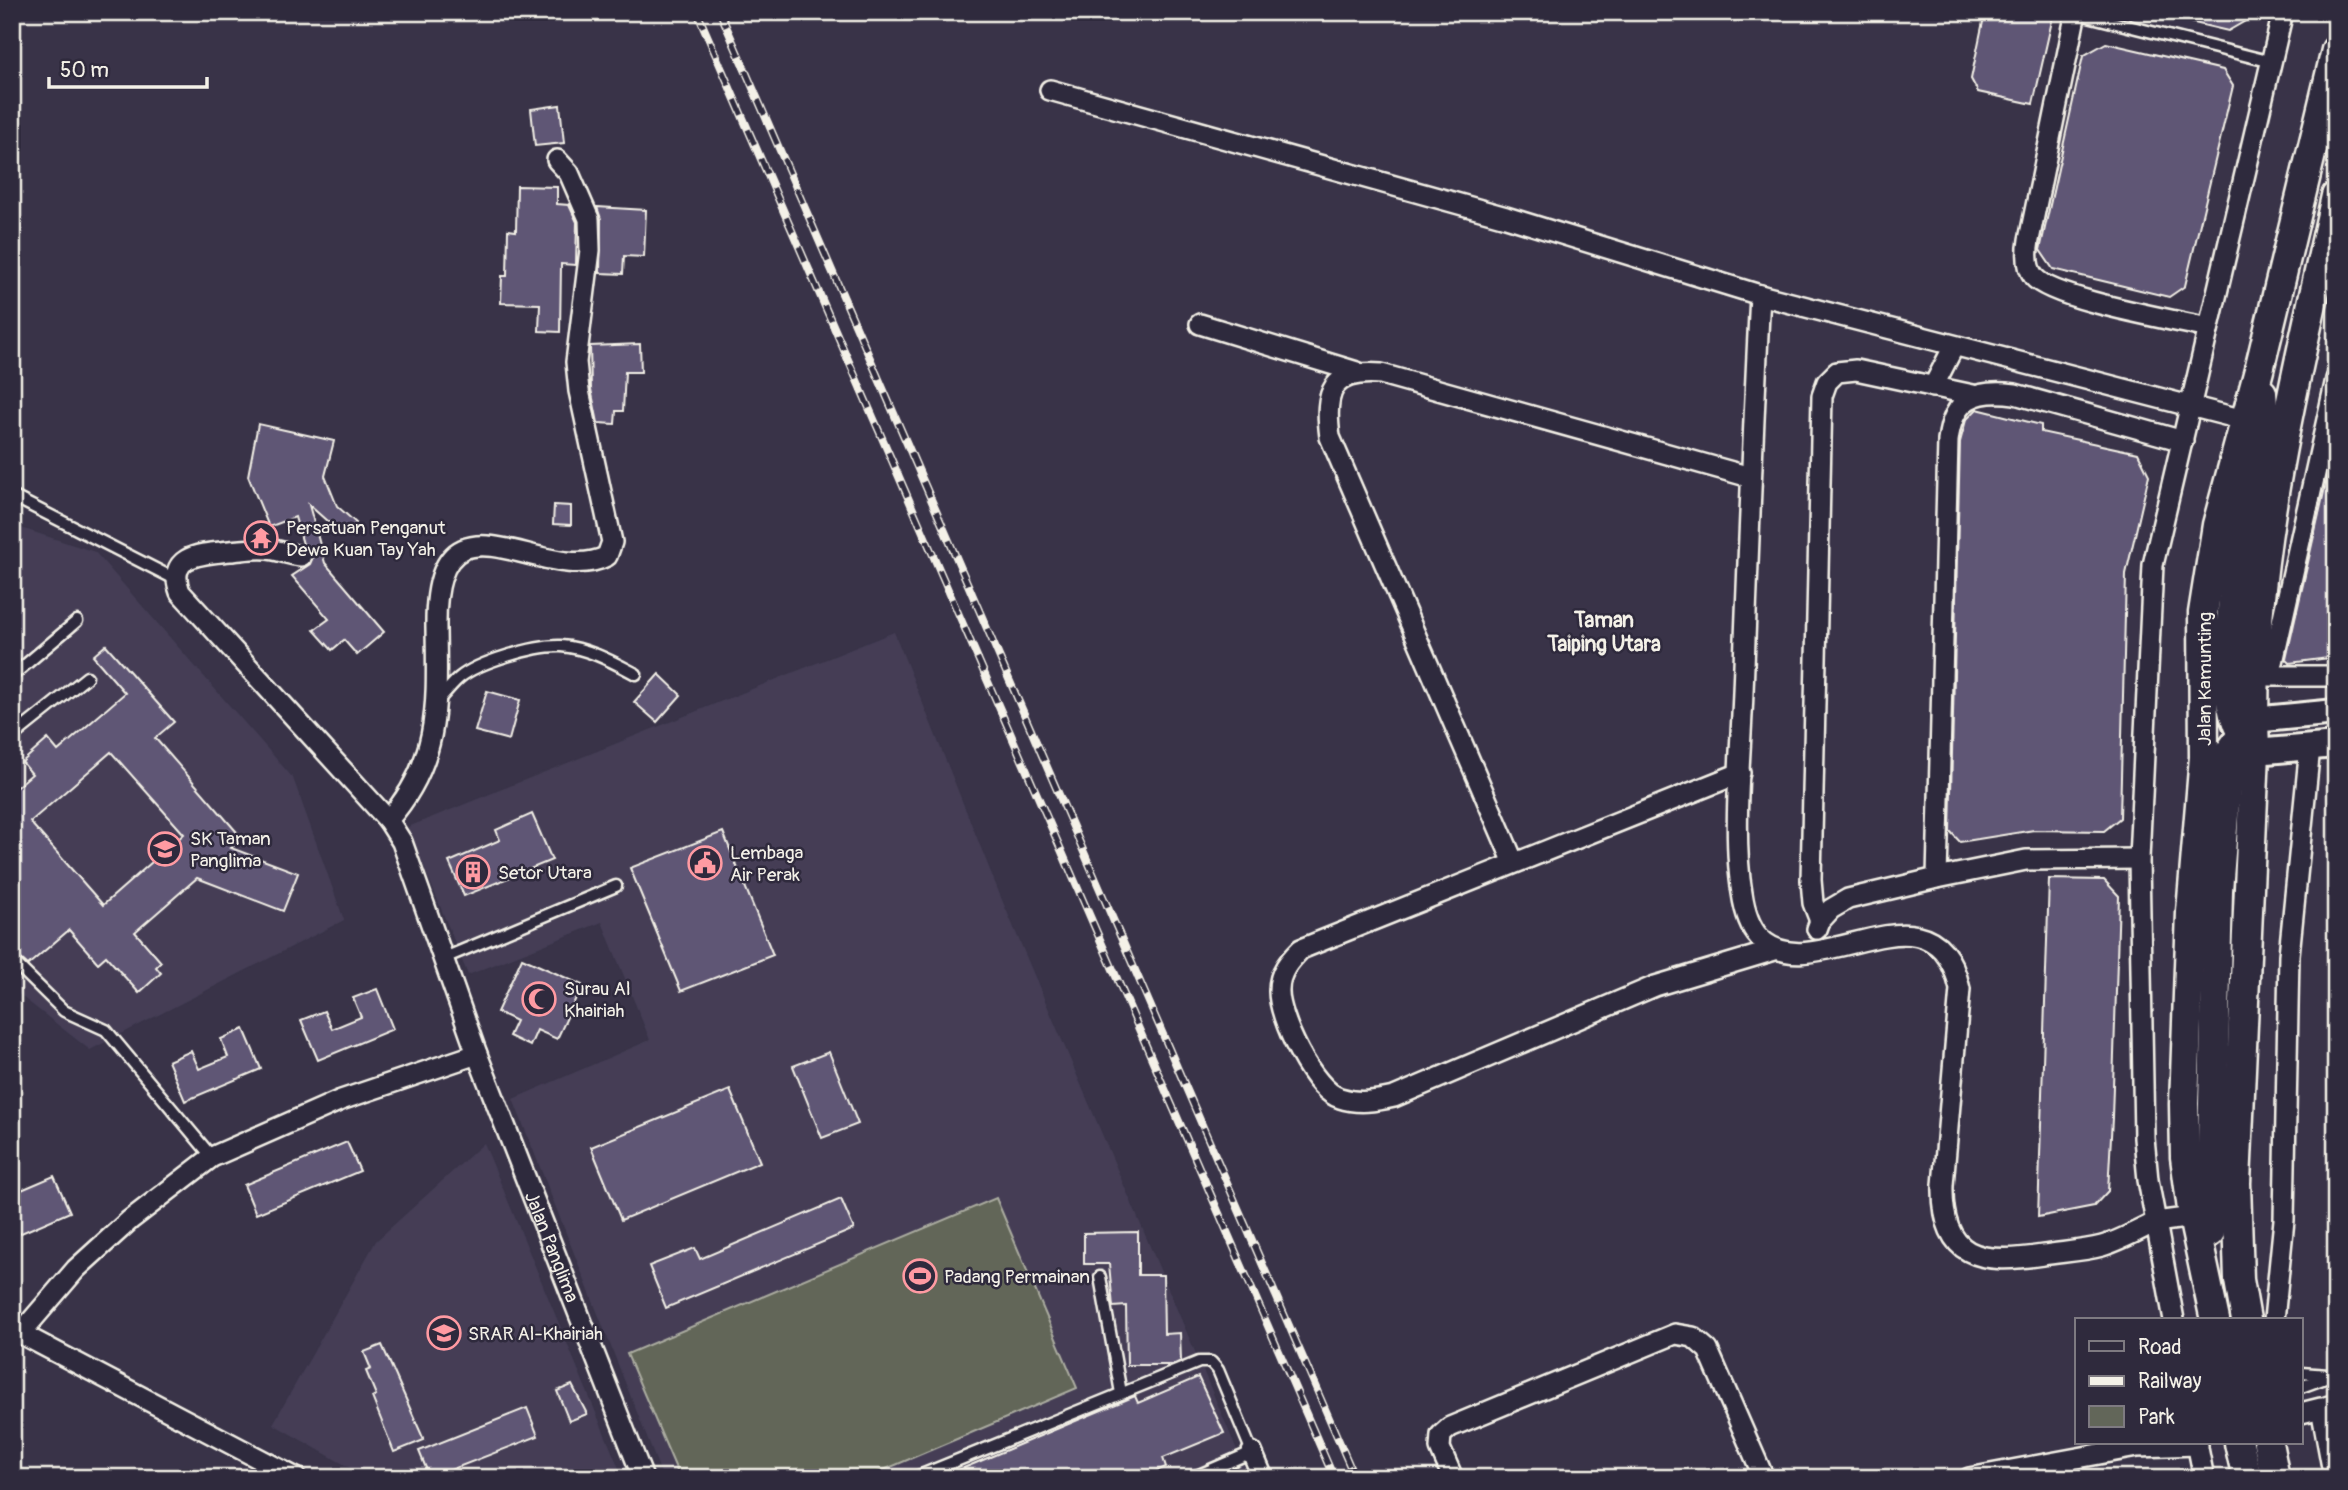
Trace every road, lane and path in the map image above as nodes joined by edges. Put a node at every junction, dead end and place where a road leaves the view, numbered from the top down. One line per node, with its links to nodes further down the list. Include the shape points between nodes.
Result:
1 (2283, 12): 4 (street)
2 (2076, 13): 4 (lane); 10 (street, via 2029,240 2027,254 2034,276 2057,292)
3 (2336, 50): 12 (main road, Jalan Kamunting)
4 (2273, 62): 10 (street)
5 (1050, 90): 8 (street, via 1506,217)
6 (557, 160): 30 (street, via 569,173 589,219 590,250 576,362 612,542 607,556 593,564 482,544 461,551 447,566 436,605)
7 (2336, 196): 32 (main road, via 2272,502 2256,607)
8 (1760, 295): 11 (street); 21 (street)
9 (1200, 324): 13 (street)
10 (2208, 328): 17 (street)
11 (1954, 346): 15 (street); 17 (street)
12 (2259, 370): 19 (main road, Jalan Kamunting); 32 (main road, via 2264,411 2234,578 2228,686)
13 (1357, 372): 21 (street, via 1381,374); 39 (street, via 1338,380 1329,395 1329,437)
14 (2336, 379): 18 (street)
15 (1933, 387): 16 (street); 42 (street, via 1857,370 1837,372 1822,396 1811,880)
16 (1973, 396): 20 (street, via 2015,394); 40 (street, via 1953,418 1948,441)
17 (2190, 407): 19 (street); 20 (street)
18 (2332, 410): 28 (street, via 2270,676)
19 (2244, 420): 49 (main road, Jalan Kamunting, via 2217,525 2203,613 2203,757 2191,912 2184,1104)
20 (2183, 441): 38 (street, via 2153,565)
21 (1750, 477): 36 (street)
22 (12, 496): 24 (lane)
23 (301, 556): 24 (street, via 253,549 202,554 178,567)
24 (175, 579): 37 (street, Jalan Panglima, via 180,592)
25 (77, 621): 27 (lane)
26 (636, 674): 30 (lane, via 597,655 561,646 533,649 460,677)
27 (12, 676)
28 (2336, 676)
29 (87, 677): 33 (lane)
30 (437, 703): 37 (street, via 418,779)
31 (2336, 712): 32 (street)
32 (2250, 735): 35 (street); 52 (main road, via 2229,753 2218,890); 56 (main road, via 2235,1183 2239,1280)
33 (12, 737)
34 (2336, 745): 35 (street)
35 (2310, 747): 53 (street, via 2289,955 2284,1220)
36 (1740, 773): 39 (street); 43 (street, via 1742,893 1757,936)
37 (388, 820): 45 (street, Jalan Panglima, via 402,842)
38 (2139, 859): 40 (street, via 2026,860); 50 (street, via 2144,1138)
39 (1514, 863): 43 (street, via 1301,949 1285,965 1278,988 1282,1016 1320,1085 1339,1098 1369,1102 1394,1097 1632,995)
40 (1937, 878): 42 (street, via 1848,899)
41 (616, 887): 45 (lane)
42 (1820, 921): 44 (street)
43 (1775, 950): 44 (street)
44 (1814, 951): 50 (street, via 1903,933 1924,938 1955,966 1960,989 1942,1211 1963,1247 1982,1258 2004,1261 2103,1246)
45 (441, 959): 47 (street, Jalan Panglima)
46 (12, 960): 48 (lane, via 64,1011 107,1031)
47 (477, 1054): 48 (street, via 341,1100); 70 (street, Jalan Panglima)
48 (212, 1157): 57 (street, via 130,1220)
49 (2193, 1217): 50 (street); 52 (main road, Jalan Kamunting)
50 (2156, 1222): 54 (street)
51 (1100, 1276): 61 (lane)
52 (2209, 1281): 55 (main road, Jalan Kamunting)
53 (2276, 1316)
54 (2174, 1318)
55 (2215, 1318)
56 (2246, 1318)
57 (17, 1331): 69 (street)
58 (2302, 1373): 59 (lane)
59 (2334, 1374): 60 (lane)
60 (2302, 1387)
61 (1121, 1393): 67 (lane, via 1199,1362 1210,1362 1218,1370); 71 (lane)
62 (2328, 1404): 63 (street); 80 (street)
63 (2302, 1413)
64 (2197, 1444): 68 (street, via 2137,1447); 77 (street)
65 (2239, 1444): 78 (main road)
66 (2268, 1444): 79 (main road)
67 (1252, 1452): 72 (lane); 73 (street)
68 (2001, 1475): 76 (street)
69 (296, 1478)
70 (642, 1478)
71 (914, 1478)
72 (1192, 1478)
73 (1263, 1478)
74 (1452, 1478): 75 (street, via 1440,1448 1441,1435 1450,1427 1675,1334 1693,1337 1708,1350)
75 (1764, 1478)
76 (1969, 1478)
77 (2204, 1478)
78 (2247, 1478)
79 (2275, 1478)
80 (2334, 1478)

